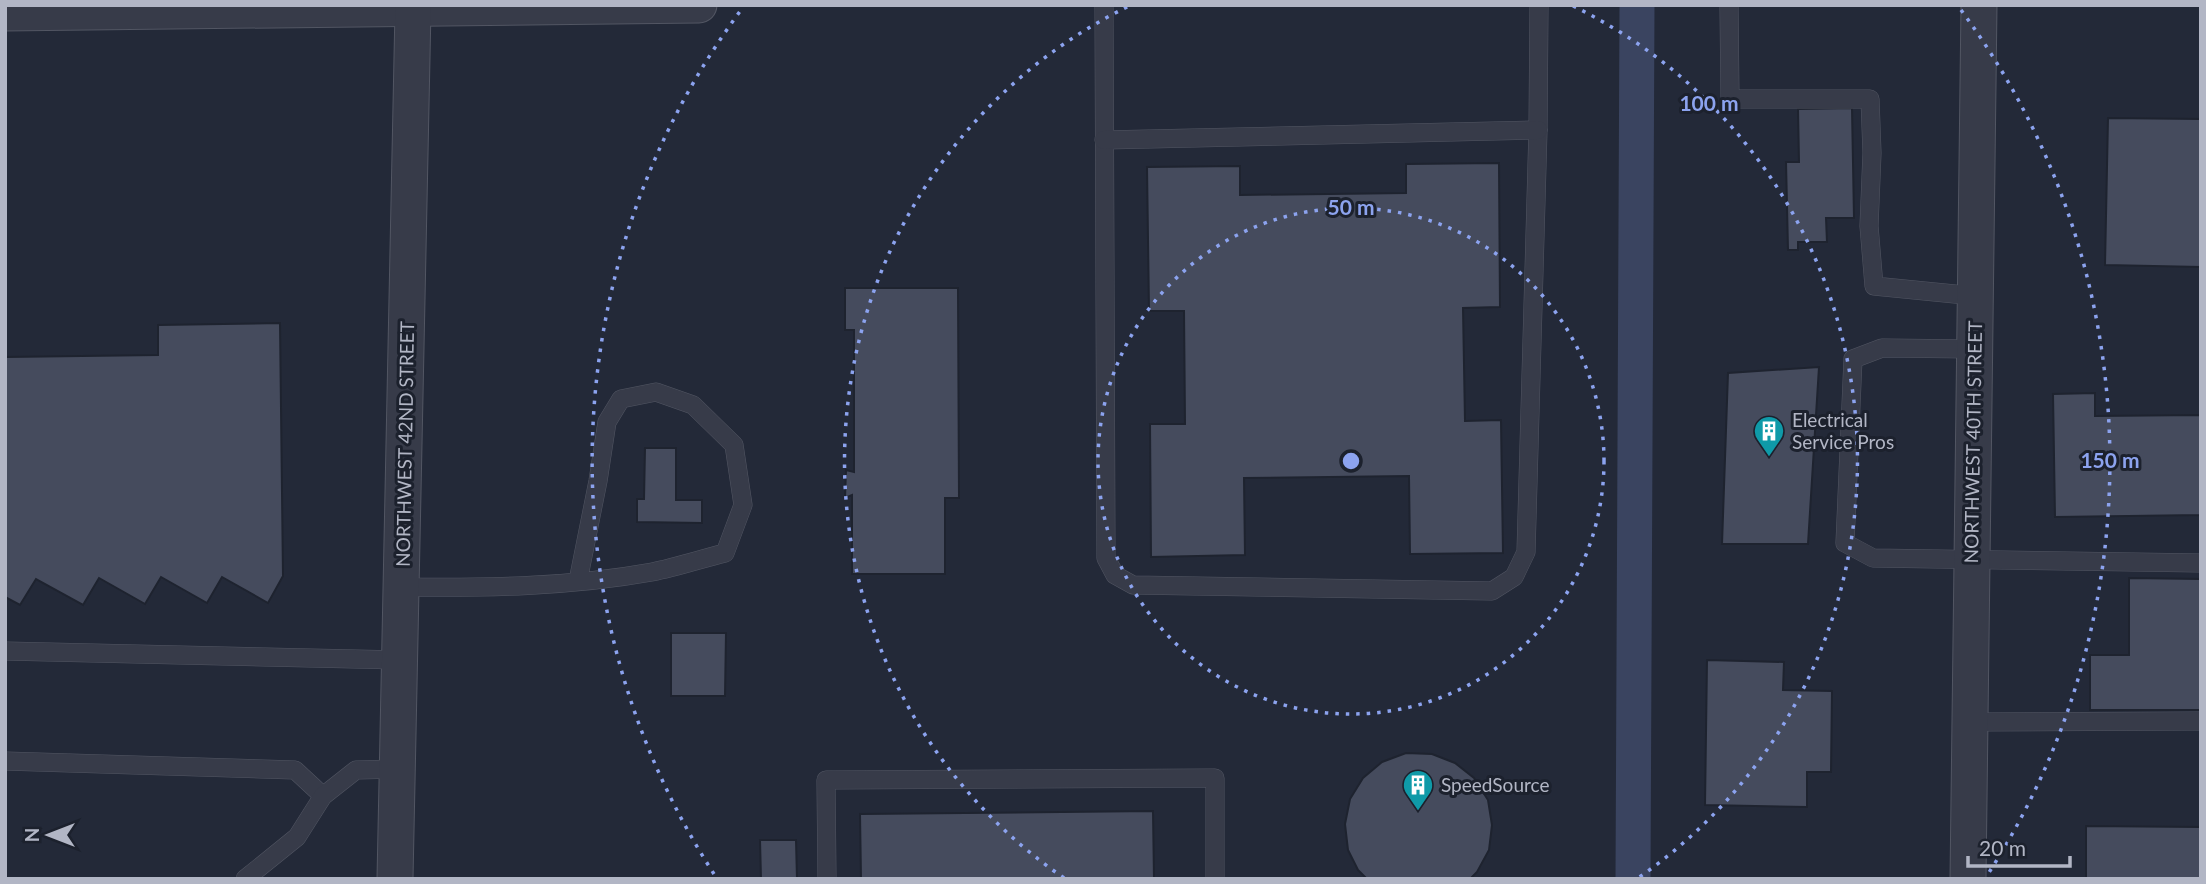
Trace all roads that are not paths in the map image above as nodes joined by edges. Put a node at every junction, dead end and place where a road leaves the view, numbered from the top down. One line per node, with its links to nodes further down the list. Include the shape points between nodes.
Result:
1 (699, 5): 6 (street)
2 (1104, 5): 9 (lane)
3 (1539, 5): 8 (lane)
4 (1729, 5): 10 (lane, via 1730,99 1871,99 1869,226 1874,286)
5 (1979, 5): 10 (street, NORTHWEST 40TH STREET)
6 (413, 9): 7 (street); 15 (street, NORTHWEST 42ND STREET)
7 (5, 13)
8 (1538, 130): 9 (lane); 9 (lane, via 1526,552 1514,577 1492,591 1133,585 1115,575 1106,558)
9 (1104, 140)
10 (1975, 296): 11 (street, NORTHWEST 40TH STREET)
11 (1974, 349): 12 (street, NORTHWEST 40TH STREET); 12 (lane, via 1882,348 1853,359 1845,543 1873,558)
12 (1971, 561): 13 (lane); 19 (street, NORTHWEST 40TH STREET)
13 (2201, 563)
14 (578, 581): 14 (lane, via 653,572 725,553 743,505 734,445 693,405 656,392 621,399 607,422); 15 (lane, via 491,588)
15 (402, 587): 17 (street, NORTHWEST 42ND STREET)
16 (5, 651): 17 (lane)
17 (400, 660): 21 (street, NORTHWEST 42ND STREET)
18 (2201, 721): 19 (lane)
19 (1970, 722): 27 (street, NORTHWEST 40TH STREET)
20 (5, 761): 22 (lane, via 295,770)
21 (398, 769): 22 (lane, via 356,770); 24 (street, NORTHWEST 42ND STREET)
22 (323, 796): 23 (lane, via 298,837)
23 (245, 879)
24 (395, 879)
25 (827, 879): 26 (lane, via 826,780 1214,778)
26 (1215, 879)
27 (1968, 879)

